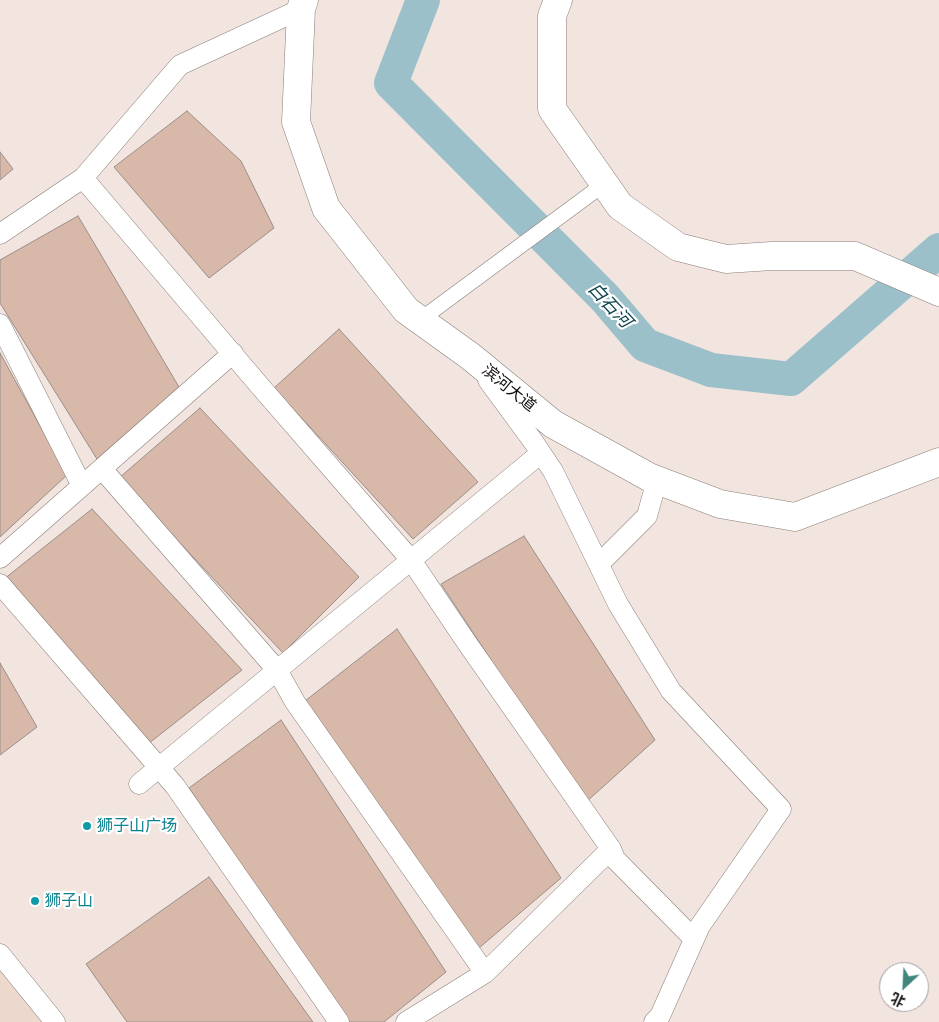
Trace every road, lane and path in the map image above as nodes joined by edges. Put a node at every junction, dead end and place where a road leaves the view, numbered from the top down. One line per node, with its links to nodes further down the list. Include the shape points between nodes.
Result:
1 (558, 0): 4 (main road, via 552,16 552,109)
2 (302, 4): 3 (street, via 180,64); 7 (main road, 滨河大道, via 296,122 326,208 406,310)
3 (83, 178): 5 (street); 9 (street)
4 (604, 184): 6 (main road, via 620,206 678,247 726,259 856,256); 7 (street)
5 (0, 234)
6 (939, 292)
7 (420, 320): 10 (main road, 滨河大道)
8 (0, 324): 15 (street)
9 (233, 353): 13 (street); 17 (street)
10 (470, 356): 11 (street); 14 (main road, 滨河大道, via 553,424)
11 (541, 453): 17 (street); 18 (street)
12 (939, 462): 14 (main road, 滨河大道, via 795,517 720,504)
13 (102, 468): 15 (street); 20 (street)
14 (657, 480): 18 (street, via 647,516)
15 (82, 486): 16 (street)
16 (0, 558)
17 (411, 560): 20 (street); 23 (street)
18 (599, 564): 24 (street, via 618,604 671,691 781,809)
19 (0, 584): 21 (street)
20 (277, 670): 21 (street); 26 (street, via 294,702)
21 (160, 767): 22 (street); 28 (street)
22 (139, 784)
23 (611, 849): 24 (street, via 615,859); 26 (street)
24 (694, 939): 30 (street, via 660,1016)
25 (0, 954): 27 (street)
26 (485, 973): 29 (street)
27 (55, 1022)
28 (339, 1022)
29 (406, 1022)
30 (654, 1022)

